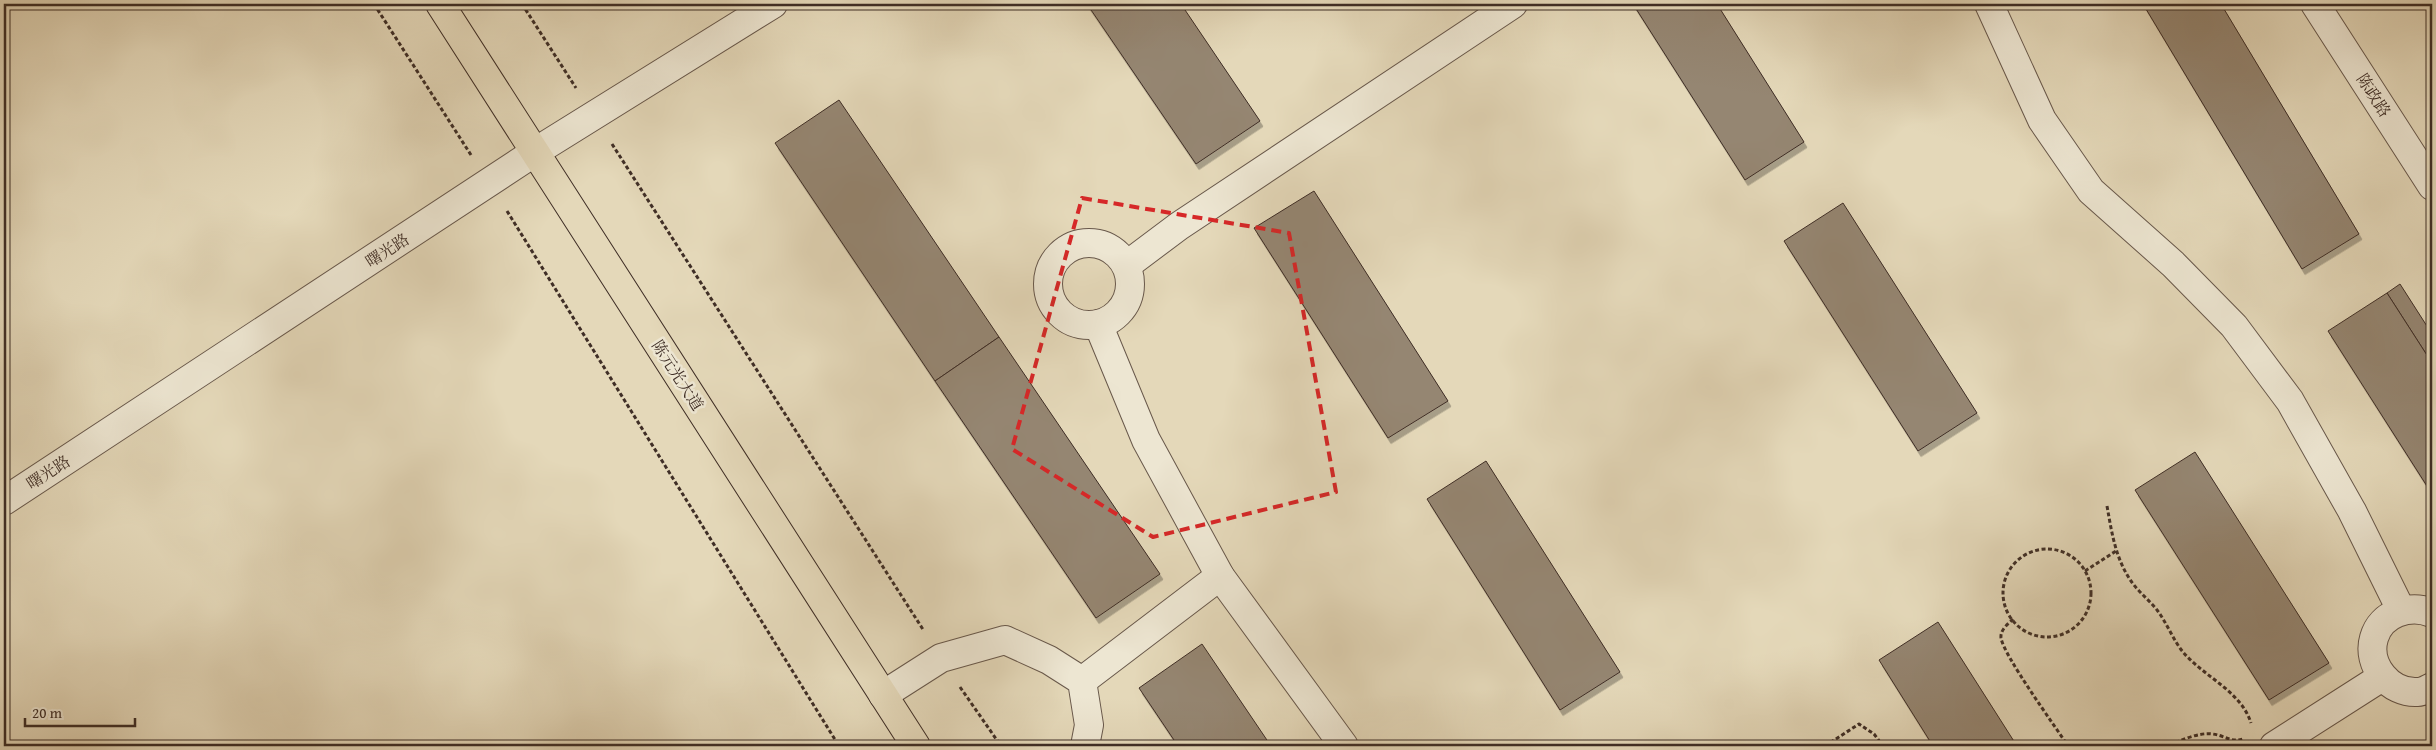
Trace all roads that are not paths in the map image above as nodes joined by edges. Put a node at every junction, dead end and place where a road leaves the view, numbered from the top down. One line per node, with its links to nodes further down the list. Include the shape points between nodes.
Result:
1 (440, 4): 6 (main road, 陈元光大道)
2 (773, 4): 6 (street, 曙光路)
3 (1513, 4): 8 (street, via 1180,226)
4 (1990, 4): 12 (street, via 2042,120 2091,191 2172,264 2234,326 2290,401 2352,511)
5 (2315, 4): 7 (street, 陈政路)
6 (535, 152): 10 (street, 曙光路); 17 (main road, 陈元光大道)
7 (2432, 186)
8 (1128, 265): 9 (street, via 1132,285 1126,304 1112,319); 9 (street, via 1114,250 1096,242 1076,244 1059,255 1049,272 1048,292 1057,311 1073,322)
9 (1098, 324): 11 (street, via 1146,440)
10 (4, 501)
11 (1220, 576): 15 (street); 20 (street)
12 (2401, 610): 13 (street, via 2421,608); 14 (street, via 2384,621 2374,638 2373,658)
13 (2432, 613)
14 (2382, 677): 16 (street, via 2398,689 2418,692); 21 (street)
15 (1082, 681): 17 (street, via 1049,660 1005,640 941,658); 19 (street, via 1089,725)
16 (2432, 687)
17 (884, 695): 18 (main road, 陈元光大道)
18 (916, 746)
19 (1085, 746)
20 (1344, 746)
21 (2274, 746)

